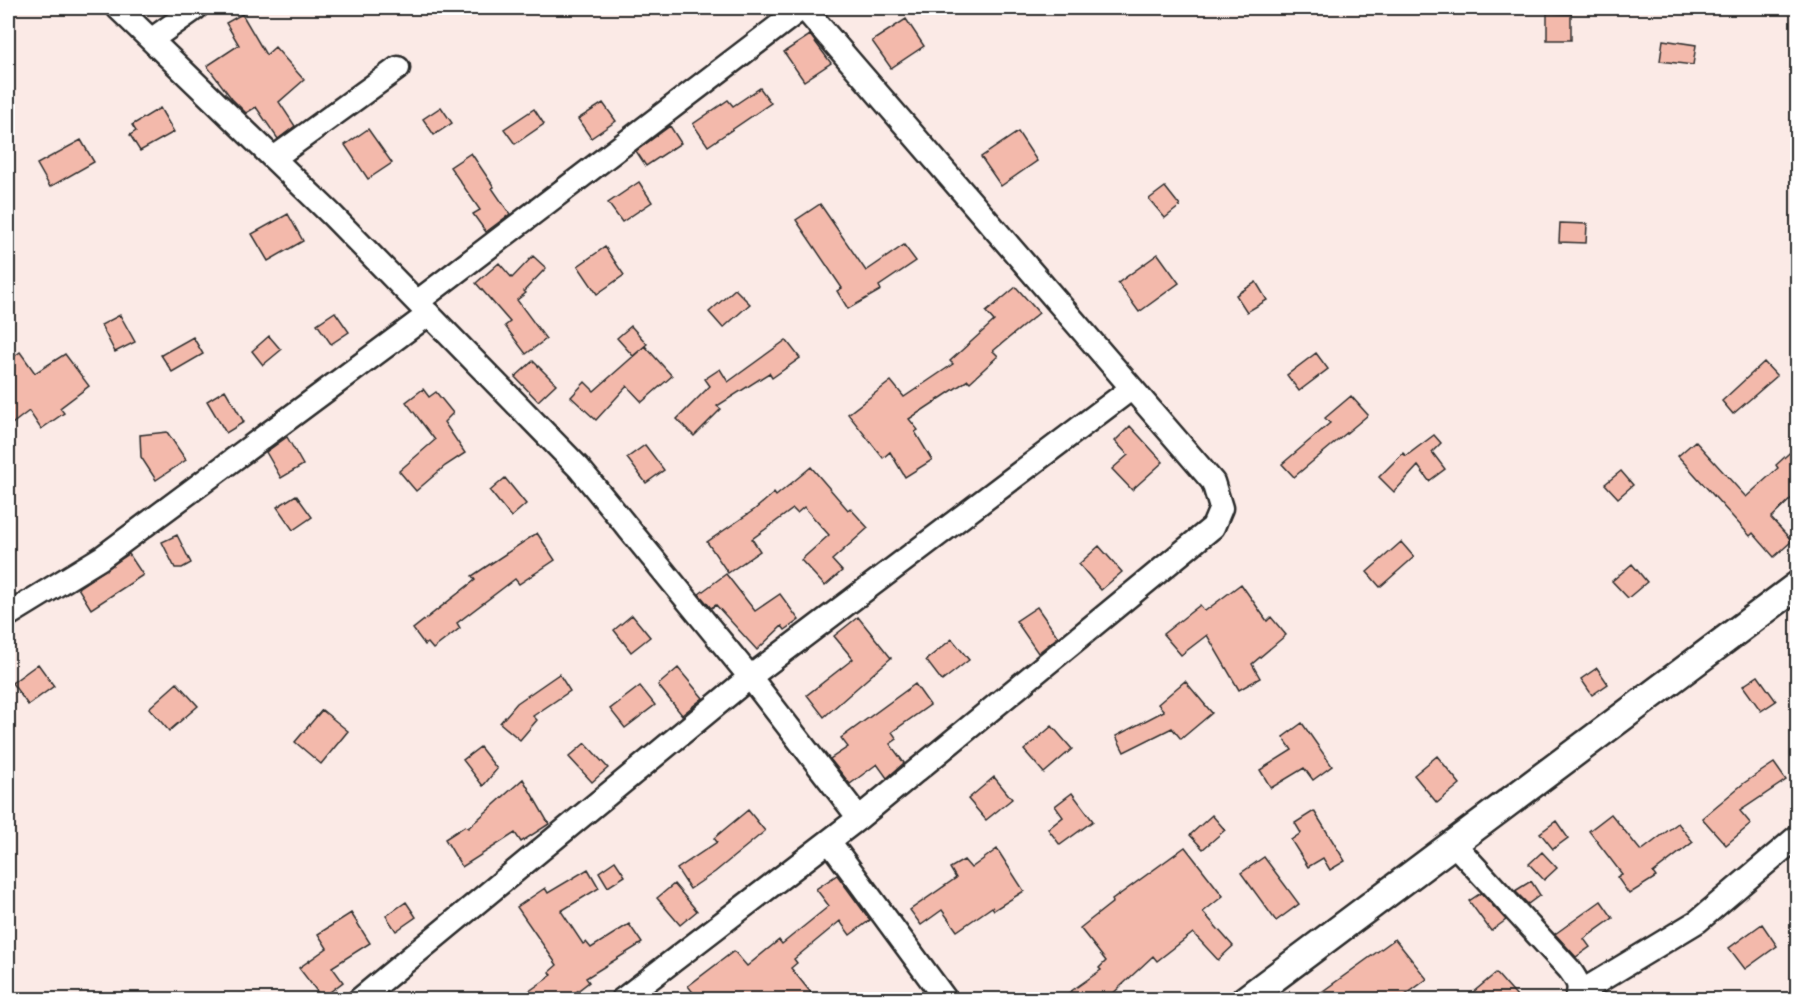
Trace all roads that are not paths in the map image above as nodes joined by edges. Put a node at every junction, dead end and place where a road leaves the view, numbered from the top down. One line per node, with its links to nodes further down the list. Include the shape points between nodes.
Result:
1 (118, 8): 4 (street)
2 (196, 8): 4 (street)
3 (803, 8): 7 (street); 8 (street)
4 (151, 40): 6 (street)
5 (398, 68): 6 (street)
6 (274, 158): 7 (street)
7 (423, 308): 10 (street, via 101,558); 11 (street, via 579,468)
8 (1132, 388): 11 (street); 12 (street, via 1213,482 1221,508 1213,527)
9 (1797, 585): 15 (street)
10 (8, 615)
11 (750, 677): 12 (street); 18 (street)
12 (859, 818): 14 (street)
13 (1797, 836): 17 (street, via 1698,921)
14 (829, 841): 16 (street); 19 (street)
15 (1453, 843): 17 (street, via 1569,969 1579,982); 20 (street)
16 (935, 996)
17 (1577, 996)
18 (359, 999)
19 (622, 999)
20 (1245, 999)

